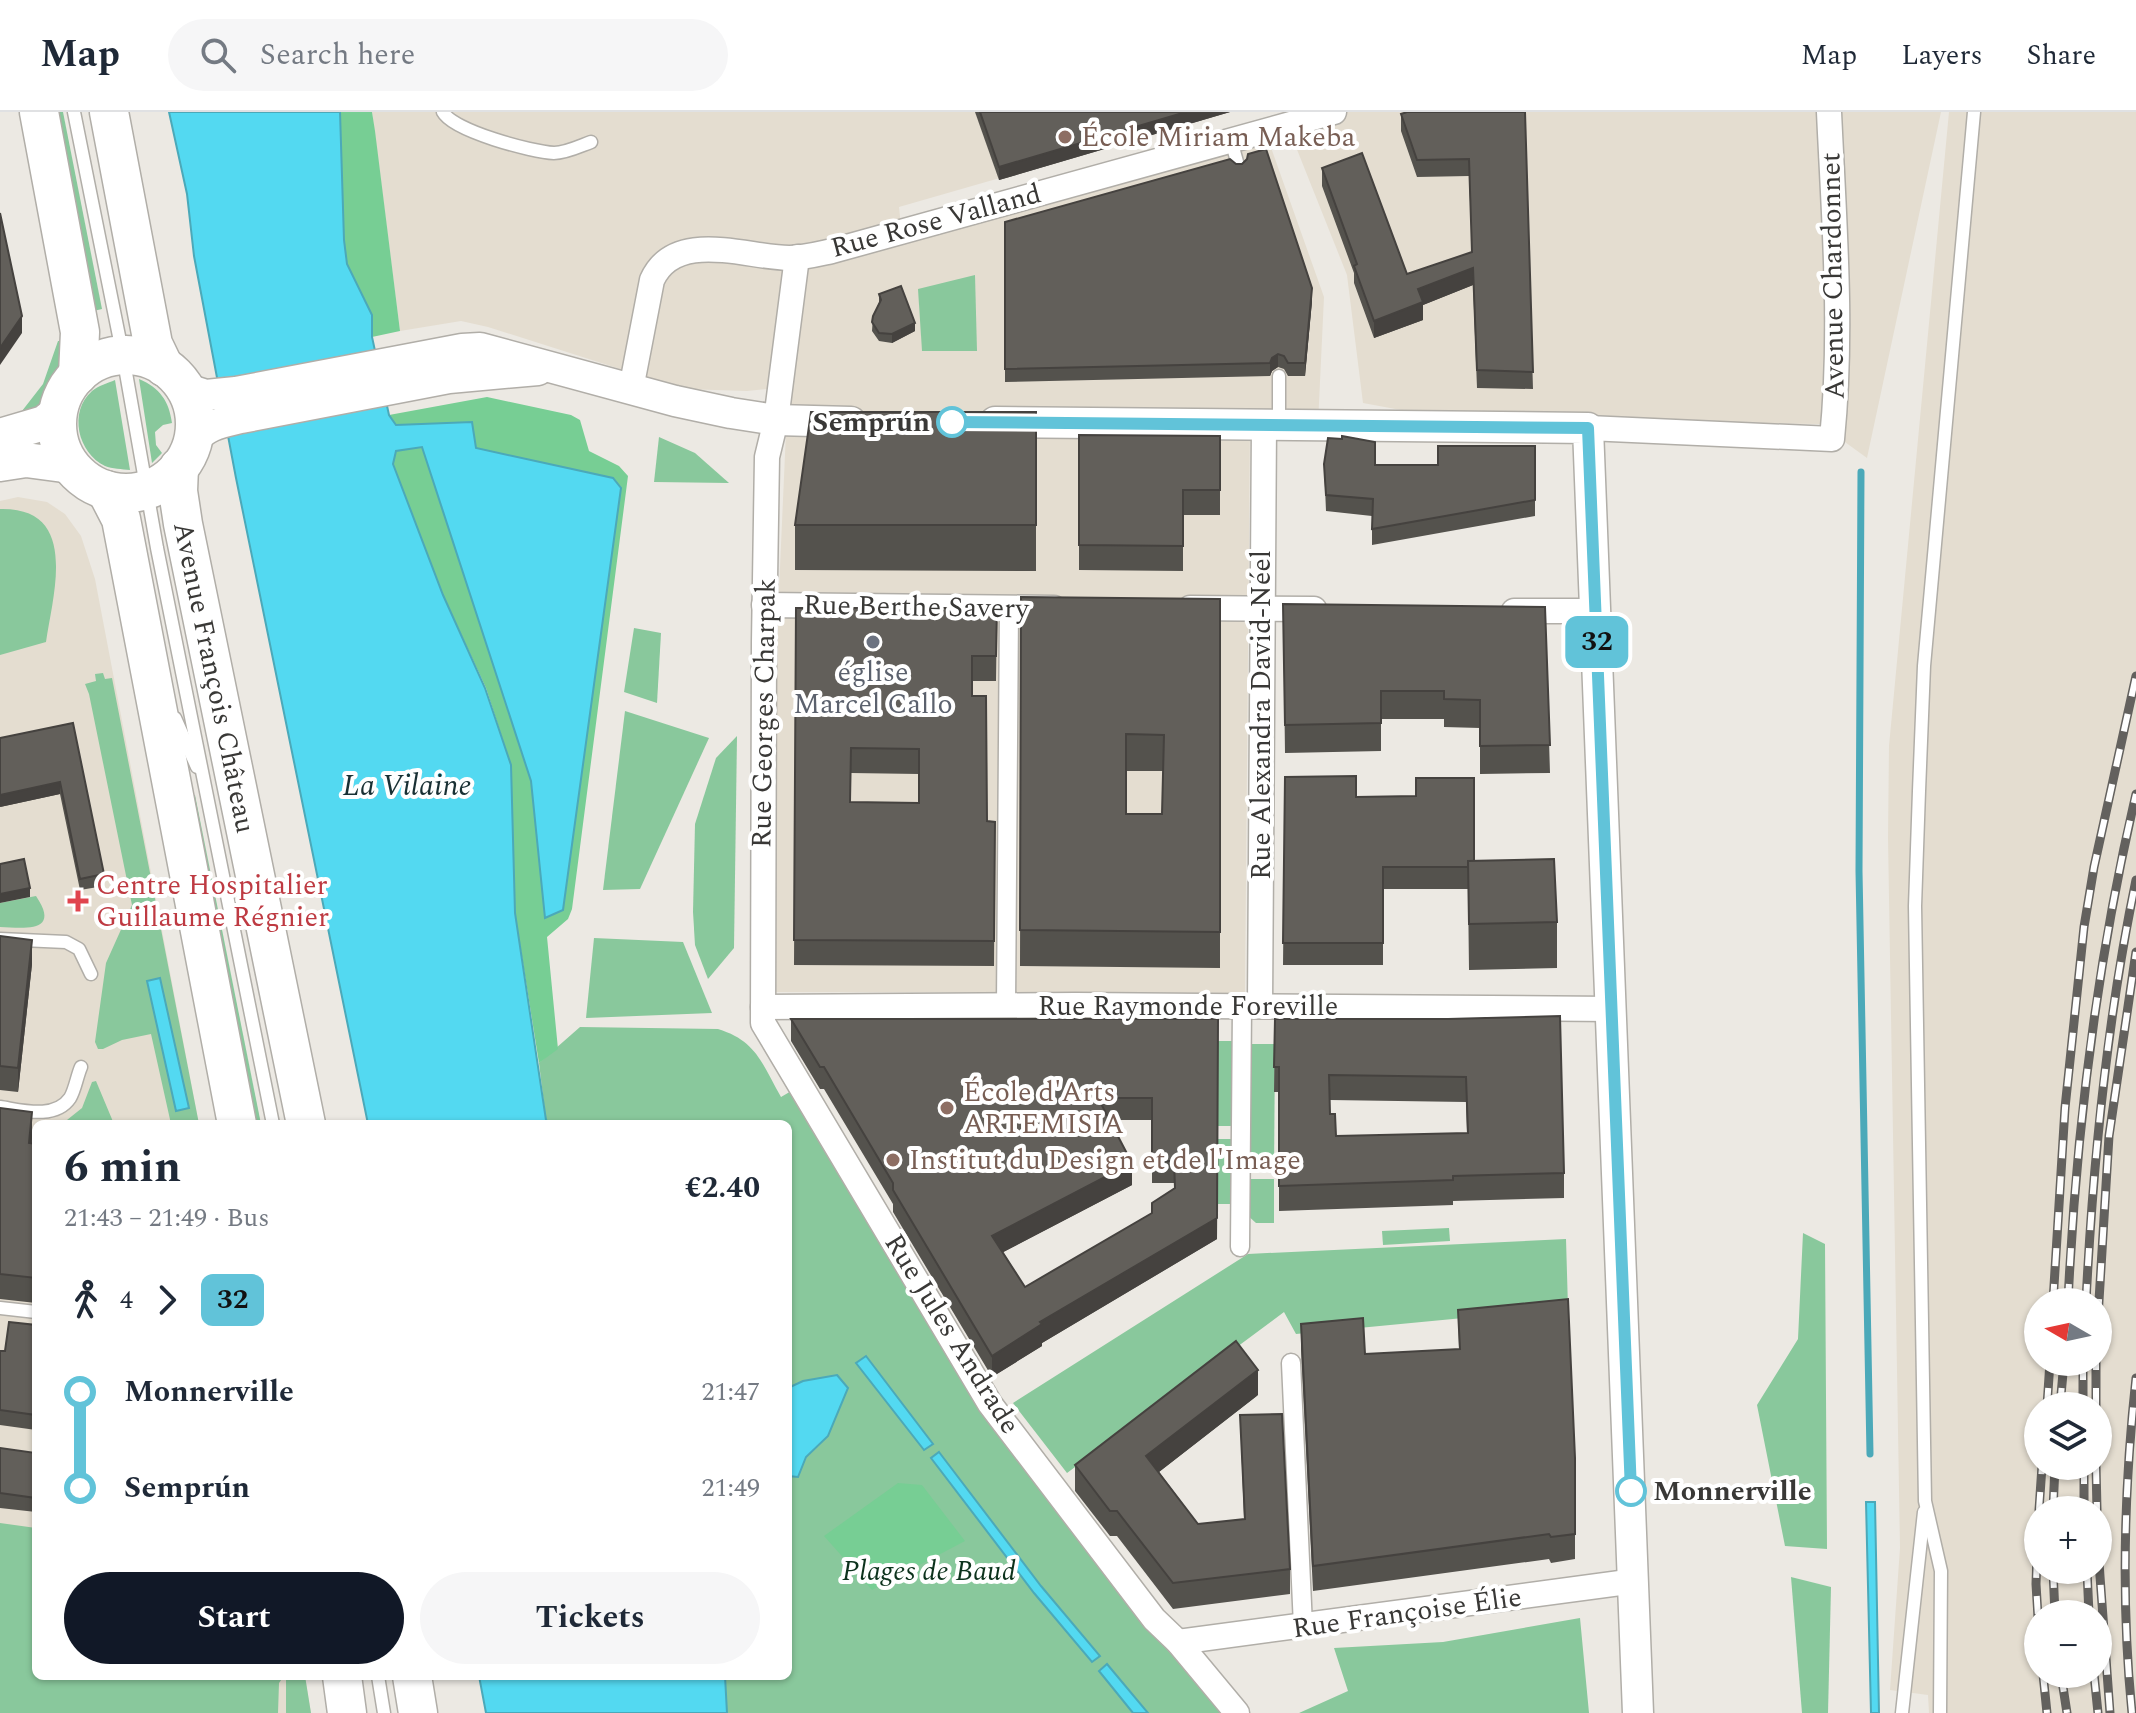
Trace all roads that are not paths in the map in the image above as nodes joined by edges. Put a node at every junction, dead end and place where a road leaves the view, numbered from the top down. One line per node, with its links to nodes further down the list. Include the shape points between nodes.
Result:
1 (39, 112): 15 (main road, via 80,332)
2 (74, 112): 13 (lane)
3 (109, 112): 17 (main road, via 153,344)
4 (443, 112): 10 (lane, via 447,120 481,136 555,153)
5 (1334, 112): 8 (street, Rue Rose Valland)
6 (1829, 112): 24 (street, Avenue Chardonnet, via 1839,331 1832,439)
7 (1974, 112): 61 (lane, via 1924,666 1919,791 1915,906)
8 (1269, 120): 9 (street, Rue Rose Valland)
9 (1231, 140): 11 (lane); 12 (street, Rue Rose Valland)
10 (591, 142)
11 (1239, 169)
12 (797, 257): 18 (street, Rue Rose Valland, via 698,249 667,258 652,280); 20 (street, Rue Georges Charpak)
13 (123, 356): 15 (main road, via 99,361); 17 (main road, via 140,357); 30 (lane)
14 (408, 373): 17 (street, via 236,392); 18 (street, via 463,376 553,368); 26 (street)
15 (78, 375): 19 (main road)
16 (1279, 376): 23 (lane)
17 (185, 383): 26 (main road, Avenue François Château)
18 (631, 389): 20 (street)
19 (58, 412): 25 (main road, via 44,423); 28 (main road, via 59,440)
20 (776, 420): 21 (street); 31 (street, Rue Georges Charpak, via 767,457)
21 (884, 422)
22 (960, 422): 23 (street)
23 (1271, 424): 24 (street); 35 (street, Rue Alexandra David-Néel)
24 (1588, 428): 38 (street)
25 (0, 436)
26 (194, 445): 30 (main road, via 165,480); 41 (main road, Avenue François Château, via 178,491)
27 (0, 464): 28 (main road, via 26,460)
28 (71, 466): 29 (main road)
29 (106, 490): 30 (main road); 39 (main road, via 121,519)
30 (146, 490): 40 (lane)
31 (764, 605): 32 (street, Rue Berthe Savery); 49 (street, Rue Georges Charpak)
32 (1009, 608): 33 (street, Rue Berthe Savery); 47 (street)
33 (1070, 608)
34 (1170, 608): 35 (street)
35 (1261, 608): 36 (street); 48 (street, Rue Alexandra David-Néel)
36 (1338, 609)
37 (1491, 610): 38 (street)
38 (1596, 611): 50 (street)
39 (146, 652): 40 (lane); 54 (main road)
40 (207, 788): 44 (lane)
41 (244, 818): 42 (lane); 56 (main road, Avenue François Château)
42 (240, 871)
43 (239, 887): 44 (lane)
44 (236, 935): 55 (lane)
45 (0, 939): 46 (lane, via 66,942 79,949)
46 (91, 974)
47 (1006, 1006): 48 (street, Rue Raymonde Foreville); 49 (street, Rue Raymonde Foreville)
48 (1251, 1006): 50 (street, Rue Raymonde Foreville); 57 (street)
49 (763, 1007): 64 (street, Rue Jules Andrade, via 763,1023 990,1404 1154,1619)
50 (1612, 1009): 62 (street)
51 (81, 1067): 53 (lane, via 69,1099)
52 (0, 1107): 53 (lane)
53 (42, 1118)
54 (236, 1120)
55 (272, 1120)
56 (305, 1120)
57 (1240, 1247)
58 (0, 1308): 59 (lane)
59 (32, 1312)
60 (1291, 1363): 63 (street)
61 (1925, 1501): 73 (lane); 74 (lane, via 1941,1571)
62 (1635, 1581): 63 (street, Rue Françoise Élie); 72 (street)
63 (1303, 1626): 64 (street, Rue Françoise Élie)
64 (1178, 1642): 71 (street, Rue Jules Andrade)
65 (343, 1680): 68 (main road)
66 (379, 1680): 69 (lane)
67 (413, 1680): 70 (main road)
68 (347, 1713)
69 (384, 1713)
70 (418, 1713)
71 (1237, 1713)
72 (1638, 1713)
73 (1902, 1713)
74 (1940, 1713)

